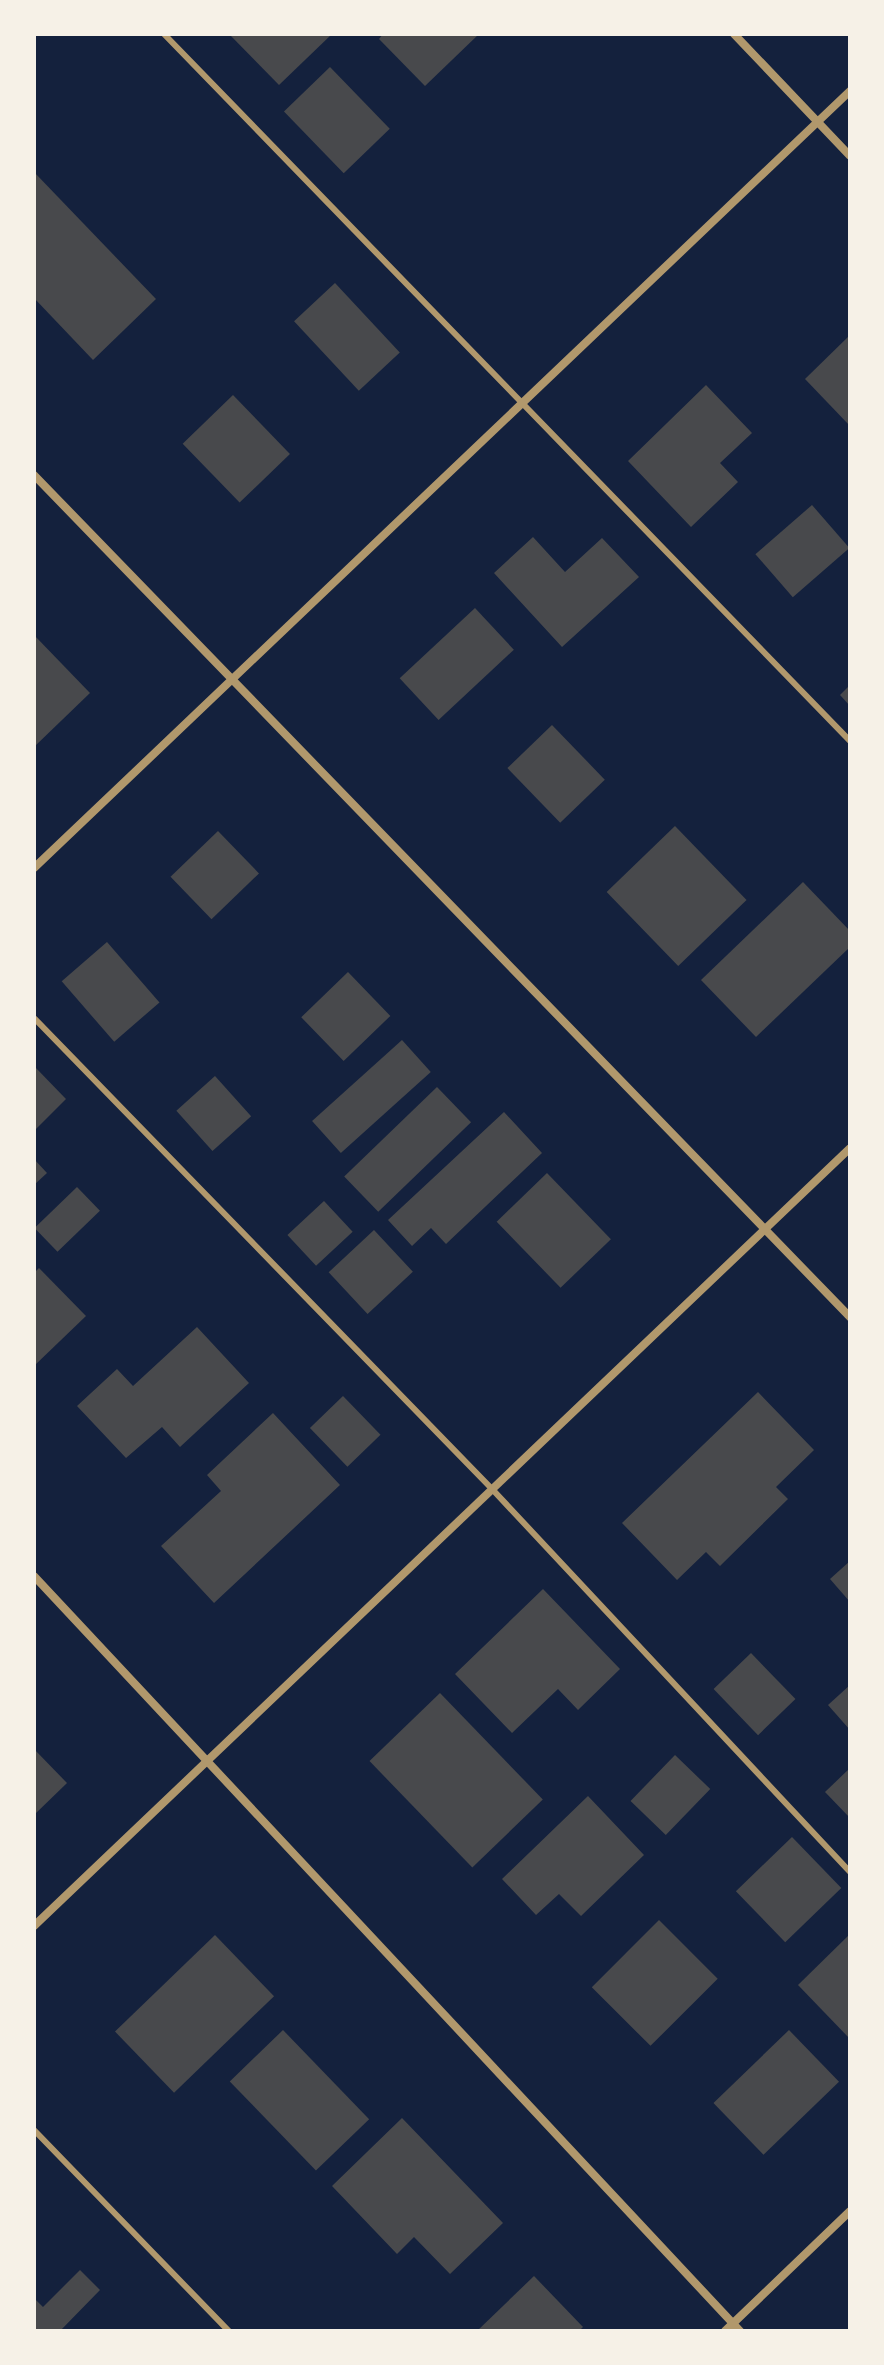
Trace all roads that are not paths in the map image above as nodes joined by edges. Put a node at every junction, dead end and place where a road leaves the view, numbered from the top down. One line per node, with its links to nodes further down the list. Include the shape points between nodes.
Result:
1 (164, 34): 6 (lane)
2 (734, 34): 4 (street)
3 (850, 91): 4 (street)
4 (817, 122): 5 (street); 6 (street)
5 (850, 156)
6 (519, 406): 8 (street); 9 (lane)
7 (34, 475): 8 (street)
8 (232, 679): 10 (street); 13 (street)
9 (850, 741)
10 (34, 868)
11 (34, 1018): 15 (lane)
12 (850, 1148): 13 (street)
13 (765, 1229): 14 (street); 15 (street)
14 (850, 1317)
15 (492, 1489): 17 (street); 18 (lane)
16 (34, 1576): 17 (street)
17 (210, 1759): 19 (street); 22 (street)
18 (850, 1872)
19 (34, 1926)
20 (34, 2130): 23 (lane)
21 (850, 2211): 22 (street)
22 (733, 2323): 24 (street); 25 (street)
23 (229, 2331)
24 (725, 2331)
25 (740, 2331)

